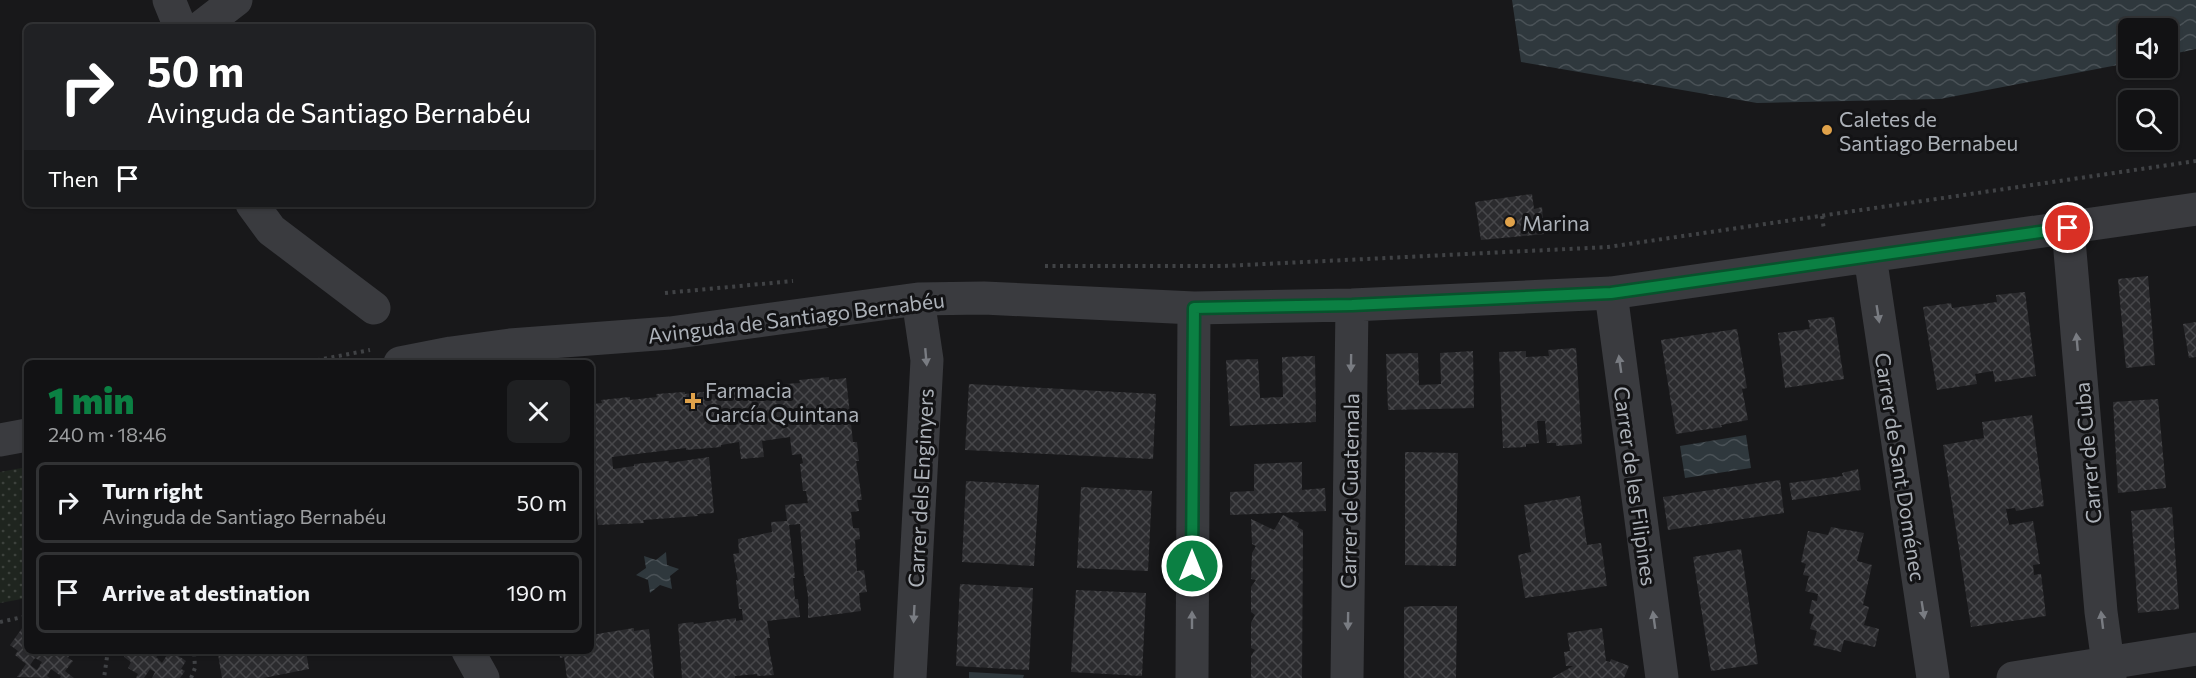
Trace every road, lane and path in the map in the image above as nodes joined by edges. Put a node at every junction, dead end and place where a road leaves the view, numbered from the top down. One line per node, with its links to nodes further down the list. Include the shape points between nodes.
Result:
1 (169, 0): 3 (street)
2 (236, 0): 4 (street)
3 (179, 24)
4 (205, 24)
5 (2196, 161): 10 (path, via 1608,247 1224,266)
6 (254, 207): 16 (street, via 271,230)
7 (2196, 209): 8 (street, Avinguda de Santiago Bernabéu)
8 (2068, 228): 9 (street, Avinguda de Santiago Bernabéu); 29 (street, Carrer de Cuba, one-way to 8)
9 (1870, 256): 13 (street, Avinguda de Santiago Bernabéu); 37 (street, Carrer de Sant Doménec, one-way to 37)
10 (1033, 266)
11 (803, 280): 12 (path)
12 (665, 293)
13 (1611, 293): 15 (street, Avinguda de Santiago Bernabéu); 36 (street, Carrer de les Filipines, one-way to 13)
14 (918, 299): 17 (street, Avinguda de Santiago Bernabéu, via 984,298); 18 (street, Avinguda de Santiago Bernabéu, via 670,333); 33 (street, Carrer dels Enginyers, one-way to 33, via 927,360)
15 (1352, 305): 17 (street, Avinguda de Santiago Bernabéu); 35 (street, Carrer de Guatemala, one-way to 35)
16 (374, 308)
17 (1194, 308): 34 (street, one-way to 17)
18 (510, 345): 19 (street, Avinguda de Santiago Bernabéu); 20 (street)
19 (415, 360)
20 (479, 360)
21 (24, 436): 22 (street)
22 (0, 440)
23 (24, 617): 24 (path)
24 (0, 622)
25 (2196, 649): 29 (street)
26 (104, 654): 30 (path)
27 (194, 654): 31 (path)
28 (470, 654): 32 (street)
29 (2109, 670): 38 (street)
30 (104, 678)
31 (191, 678)
32 (483, 678)
33 (910, 678)
34 (1192, 678)
35 (1347, 678)
36 (1662, 678)
37 (1933, 678)
38 (2013, 678)

